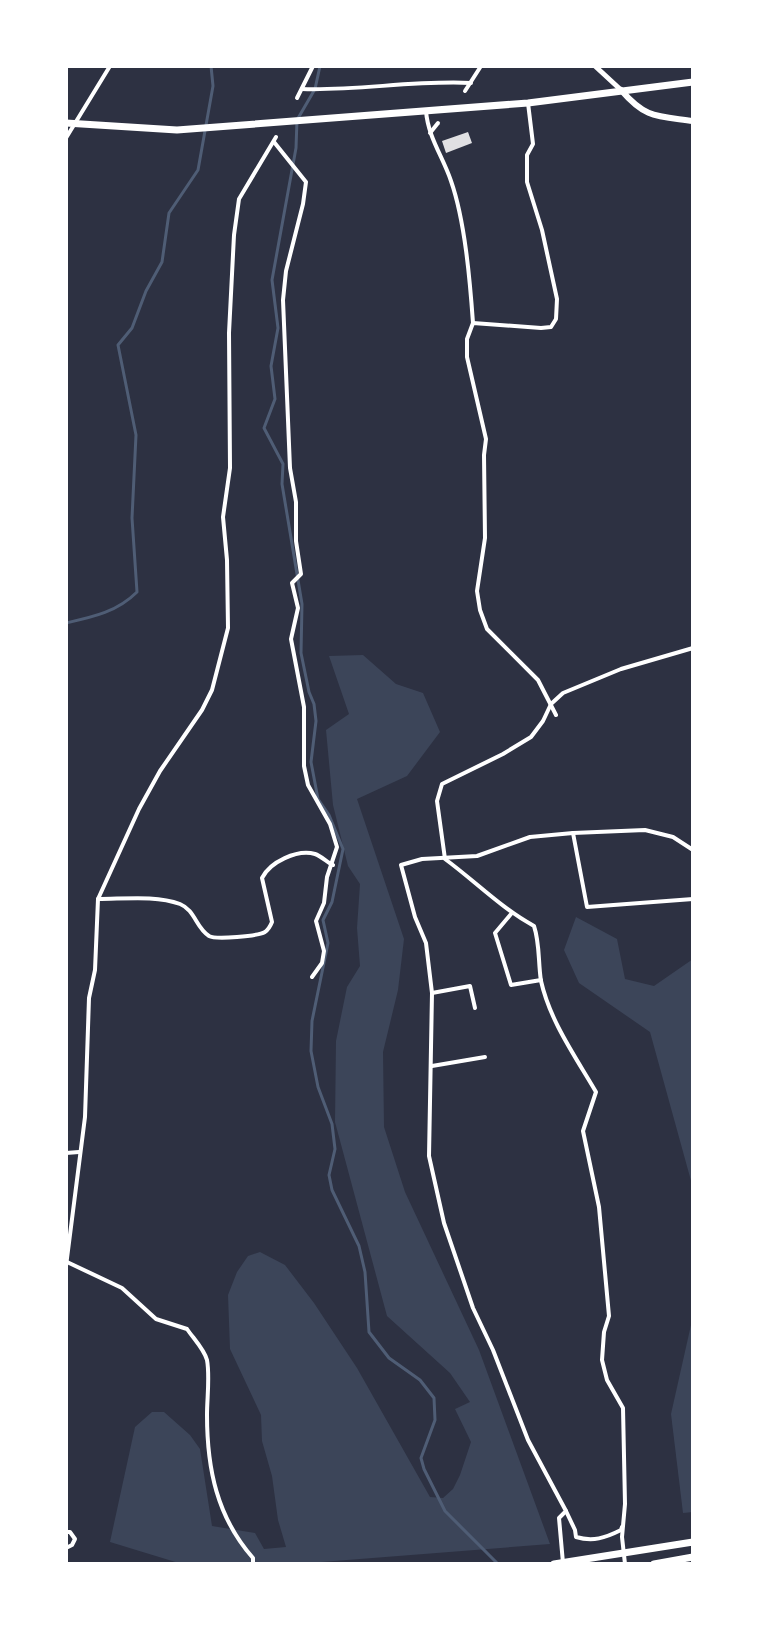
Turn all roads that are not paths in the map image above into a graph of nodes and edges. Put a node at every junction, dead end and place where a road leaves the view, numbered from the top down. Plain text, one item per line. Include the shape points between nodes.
1 (110, 66) edge
2 (313, 66) edge
3 (481, 66) edge
4 (595, 66) edge
5 (693, 82) edge
6 (471, 83) junction
7 (302, 89) junction
8 (621, 90) junction
9 (465, 91) dead end
10 (297, 98) dead end
11 (528, 103) junction
12 (426, 111) junction
13 (693, 121) edge
14 (70, 123) edge
15 (438, 123) dead end
16 (430, 133) junction
17 (66, 138) edge
18 (473, 323) junction
19 (693, 648) edge
20 (551, 704) junction
21 (556, 715) dead end
22 (573, 833) junction
23 (693, 850) edge
24 (445, 859) junction
25 (333, 865) junction
26 (98, 899) junction
27 (693, 899) edge
28 (512, 913) junction
29 (312, 977) dead end
30 (541, 980) junction
31 (432, 993) junction
32 (475, 1008) dead end
33 (485, 1057) dead end
34 (432, 1066) junction
35 (79, 1152) junction
36 (66, 1153) edge
37 (67, 1264) edge
38 (625, 1504) junction
39 (566, 1511) junction
40 (66, 1532) edge
41 (693, 1542) edge
42 (66, 1548) edge
43 (693, 1557) edge
44 (253, 1561) edge
45 (554, 1564) edge
46 (563, 1564) edge
47 (625, 1564) edge
48 (654, 1564) edge

1 - 14 street
2 - 7 street
3 - 6 street
4 - 8 street
5 - 8 highway
6 - 7 street
6 - 9 street
7 - 10 street
8 - 11 highway
8 - 13 main road via 646,114
11 - 12 highway
11 - 18 street via 533,144 527,155 527,182 557,299 556,319 551,327 541,328
12 - 14 highway via 177,130
12 - 16 street
14 - 17 street
15 - 16 street
16 - 18 street via 452,182
18 - 20 street via 467,357 486,439 480,610 487,629 538,680
19 - 20 street via 621,669 563,693
20 - 21 street
20 - 24 street via 531,737 442,784 437,801
22 - 23 street via 645,830 673,837
22 - 24 street via 530,837 477,856
22 - 27 street via 587,907
24 - 28 street
24 - 31 street via 401,865 426,943
25 - 26 street via 305,853 272,866 262,878 272,922 263,933 247,936 208,936 189,909 169,901
25 - 26 street via 336,836 312,795 304,766 304,707 291,639 298,608 292,583 301,574 290,468 283,300 306,182 275,140 239,199 234,235 230,468 223,517 228,628 212,690 139,809
25 - 29 street via 316,921 322,963
26 - 35 street
28 - 30 street via 534,926
28 - 30 street via 495,933 511,985
30 - 38 street via 554,1020 596,1092 583,1131 599,1207 609,1316 602,1360 623,1408
31 - 32 street via 470,986
31 - 34 street
33 - 34 street
34 - 39 street via 429,1156 444,1223 528,1440
35 - 36 street
35 - 37 street
37 - 44 street via 122,1288 156,1319 183,1326 207,1358 212,1484 237,1540
38 - 39 street via 621,1530 604,1539 576,1537
38 - 47 street
39 - 46 street via 559,1518
40 - 42 street via 75,1539
41 - 45 highway
43 - 48 highway

